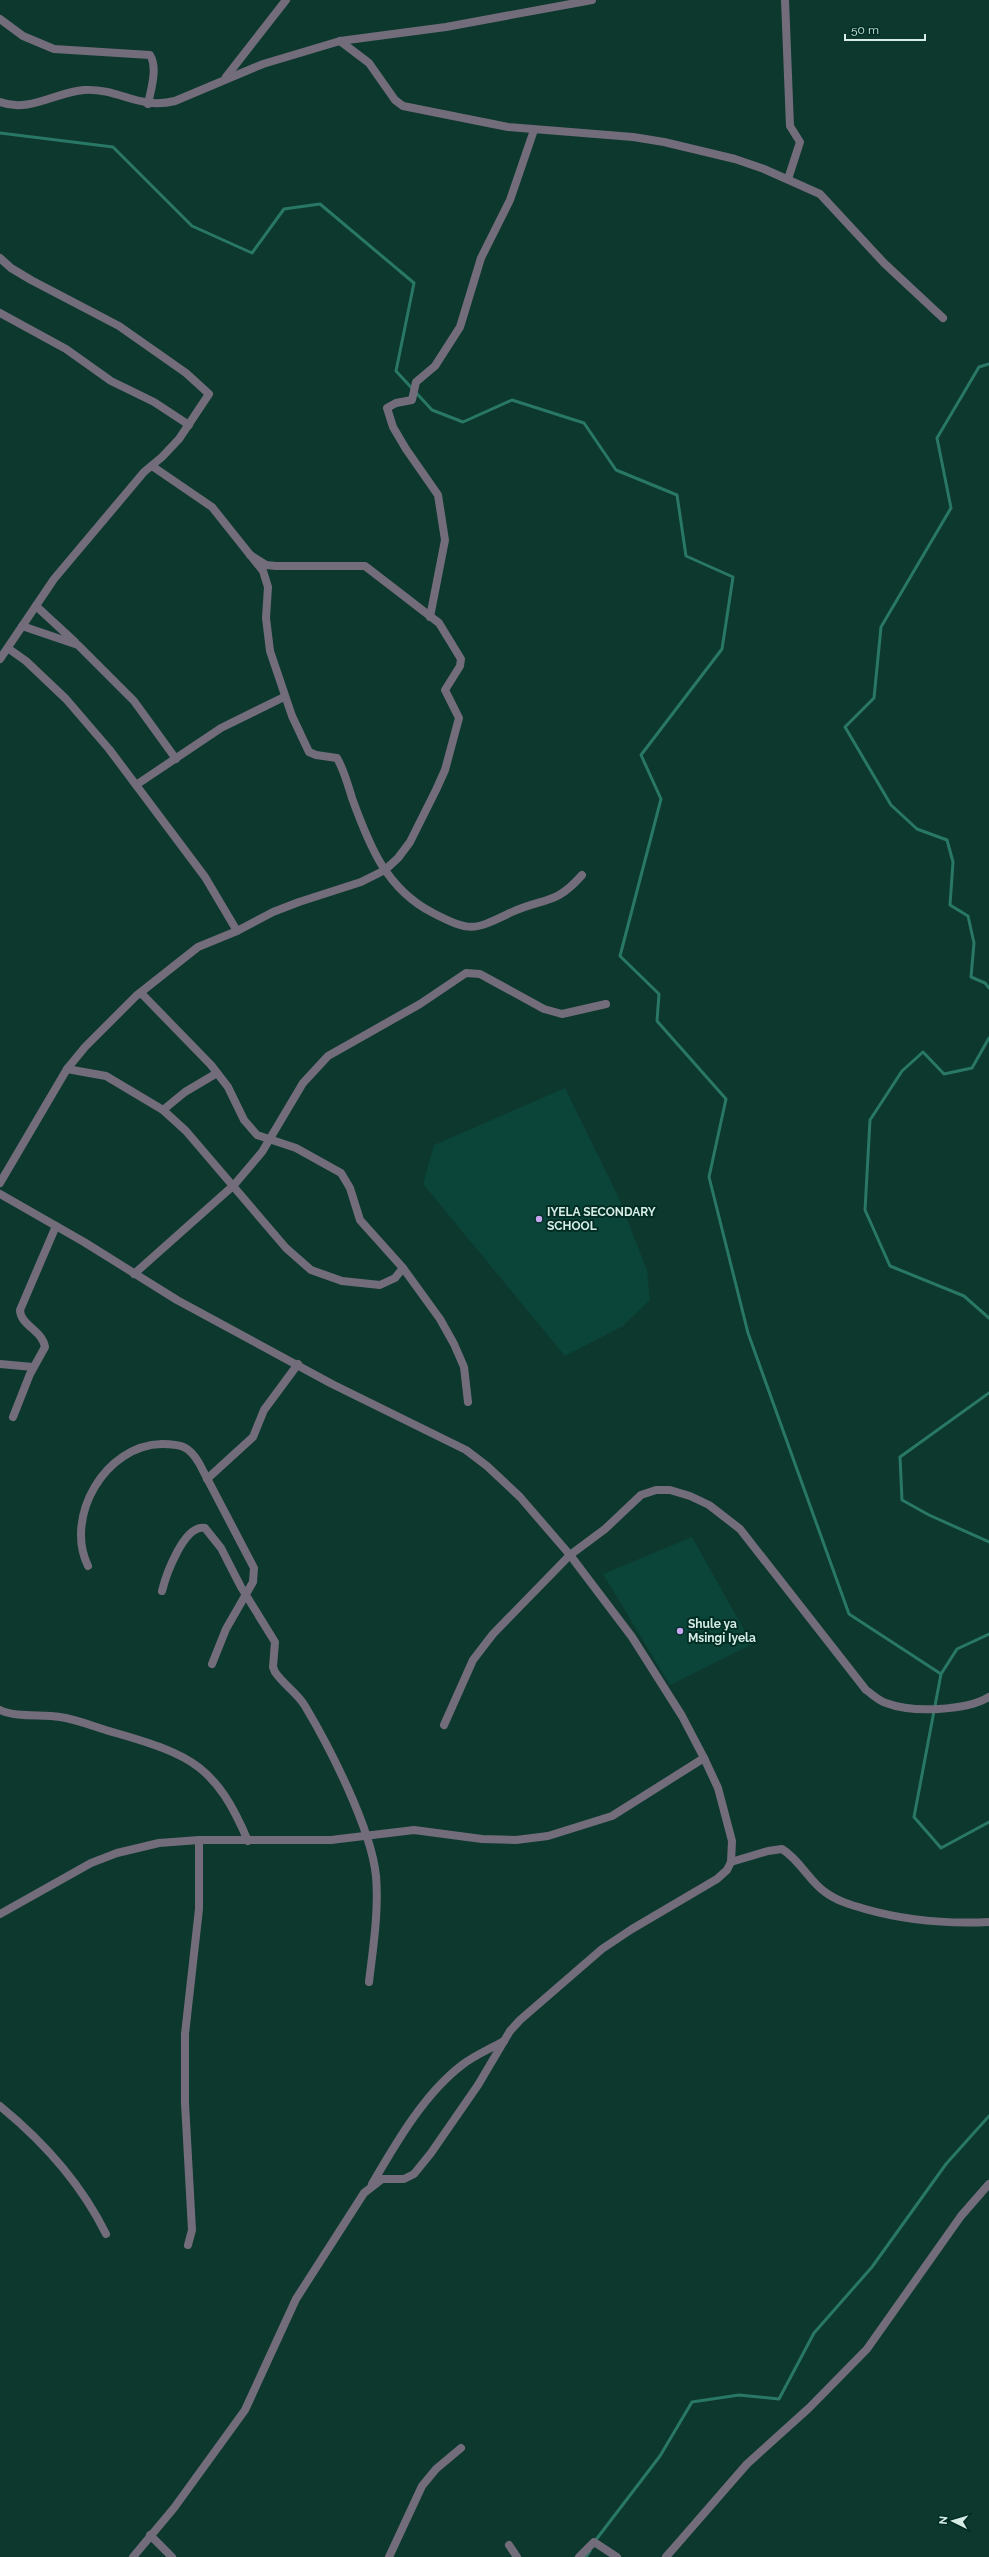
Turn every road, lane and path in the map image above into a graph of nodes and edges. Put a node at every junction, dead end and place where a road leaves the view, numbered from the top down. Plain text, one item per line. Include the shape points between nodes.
1 (286, 0) edge
2 (592, 0) edge
3 (785, 0) edge
4 (0, 19) edge
5 (340, 41) junction
6 (226, 78) junction
7 (0, 102) edge
8 (148, 104) junction
9 (534, 130) junction
10 (788, 179) junction
11 (0, 258) edge
12 (0, 313) edge
13 (943, 318) dead end
14 (189, 425) junction
15 (152, 466) junction
16 (250, 555) junction
17 (36, 606) junction
18 (430, 617) junction
19 (22, 626) junction
20 (78, 645) junction
21 (9, 649) junction
22 (0, 659) edge
23 (284, 697) junction
24 (176, 759) junction
25 (136, 785) junction
26 (385, 870) junction
27 (582, 875) dead end
28 (237, 931) junction
29 (141, 993) junction
30 (606, 1004) dead end
31 (67, 1069) junction
32 (217, 1073) junction
33 (164, 1110) junction
34 (268, 1140) junction
35 (0, 1183) edge
36 (234, 1185) junction
37 (0, 1194) edge
38 (56, 1226) junction
39 (403, 1268) junction
40 (134, 1274) junction
41 (0, 1364) edge
42 (298, 1364) junction
43 (33, 1367) junction
44 (468, 1402) dead end
45 (13, 1417) dead end
46 (207, 1479) junction
47 (570, 1554) junction
48 (88, 1566) dead end
49 (162, 1591) dead end
50 (245, 1594) junction
51 (212, 1664) dead end
52 (989, 1697) edge
53 (0, 1710) edge
54 (444, 1725) dead end
55 (704, 1758) junction
56 (366, 1837) junction
57 (199, 1840) junction
58 (248, 1841) junction
59 (731, 1862) junction
60 (0, 1914) edge
61 (989, 1922) edge
62 (369, 1982) dead end
63 (505, 2041) junction
64 (0, 2106) edge
65 (989, 2184) edge
66 (370, 2188) junction
67 (106, 2234) dead end
68 (188, 2245) dead end
69 (460, 2448) dead end
70 (150, 2534) junction
71 (509, 2545) dead end
72 (133, 2557) edge
73 (172, 2557) edge
74 (388, 2557) edge
75 (517, 2557) edge
76 (579, 2557) edge
77 (617, 2557) edge
78 (666, 2557) edge

1 - 6 street
2 - 5 street via 446,27
3 - 10 street via 790,126 800,142
4 - 8 street via 23,36 54,50 150,55 153,67
5 - 6 street
5 - 9 street via 369,63 399,104 482,124
6 - 8 street via 175,101
7 - 8 street via 19,106 84,90 118,94
9 - 10 street via 633,137 664,142 735,159
9 - 18 street via 510,200 481,258 467,309 452,343 431,371 416,382 412,400 386,408 393,427 406,449 438,495 446,540
10 - 13 street via 823,196 884,263
11 - 14 street via 31,280 119,326 208,391 208,398
12 - 14 street via 66,349 111,380 154,402
14 - 15 street via 171,448
15 - 16 street via 212,507
15 - 17 street via 126,492 54,579
16 - 18 street via 266,565 276,566 366,566
16 - 23 street via 266,578 267,634
17 - 19 street
17 - 20 street
18 - 26 street via 444,630 461,659 460,666 445,692 458,718 445,770 429,808 410,842
19 - 20 street
19 - 21 street
20 - 24 street via 134,701
21 - 22 street
21 - 25 street via 30,665 86,721
23 - 24 street via 221,728
23 - 26 street via 309,752 316,756 335,757 339,761 362,823
24 - 25 street
25 - 28 street via 205,877
26 - 27 street via 402,893 422,907 464,927 472,928 556,898 570,889
26 - 28 street via 361,882 273,912
28 - 29 street via 198,947
29 - 31 street via 84,1047
29 - 32 street
30 - 34 street via 562,1014 544,1009 480,974 466,973 420,1004 328,1056 293,1097
31 - 33 street via 106,1076
31 - 35 street
32 - 33 street via 185,1092
32 - 34 street via 228,1088 244,1120 257,1135
33 - 36 street
34 - 36 street
34 - 39 street via 296,1148 341,1173 350,1188 360,1220
36 - 39 street via 286,1248 311,1270 342,1281 380,1285 395,1278
36 - 40 street
37 - 38 street
38 - 40 street
38 - 43 street via 20,1310 21,1316 45,1343 44,1351
39 - 44 street via 440,1319 454,1344 464,1367
40 - 42 street
41 - 43 street
42 - 46 street via 264,1410 253,1437
42 - 47 street via 332,1384 466,1450 520,1497
43 - 45 street
46 - 48 street via 192,1452 183,1445 155,1444 126,1454 110,1467 90,1493 81,1528 80,1544
46 - 50 street via 254,1568 253,1582
47 - 52 street via 605,1529 641,1495 656,1490 670,1490 690,1496 710,1505 740,1528 866,1690 885,1703 908,1709 926,1709 981,1702
47 - 54 street via 479,1651 468,1668
47 - 55 street via 632,1637 682,1716
49 - 50 street via 175,1555 185,1540 201,1527 210,1531
50 - 51 street via 226,1629
50 - 56 street via 275,1642 275,1672 305,1706 342,1778
53 - 58 street via 13,1714 52,1715 76,1720 170,1749 203,1770 222,1789
55 - 56 street via 612,1816 548,1836 516,1840 482,1839 414,1830
55 - 59 street via 723,1803 732,1841
56 - 58 street
56 - 62 street via 376,1877 376,1917
57 - 58 street
57 - 60 street via 159,1843 104,1857
57 - 68 street via 198,1925 185,2034 185,2103 192,2230
59 - 61 street via 768,1851 782,1850 794,1858 824,1892 847,1904 907,1920 946,1923
59 - 63 street via 717,1879 602,1949 534,2006 510,2031
63 - 66 street via 471,2059 439,2087 405,2133
63 - 66 street via 478,2085 420,2167 409,2177 382,2179
64 - 67 street via 40,2141 71,2176 94,2209
65 - 78 street via 960,2216 868,2349 809,2408 747,2464
66 - 70 street via 296,2299 245,2410 174,2508
69 - 74 street via 436,2469 422,2486
70 - 72 street
70 - 73 street
71 - 75 street
76 - 77 street via 594,2542

